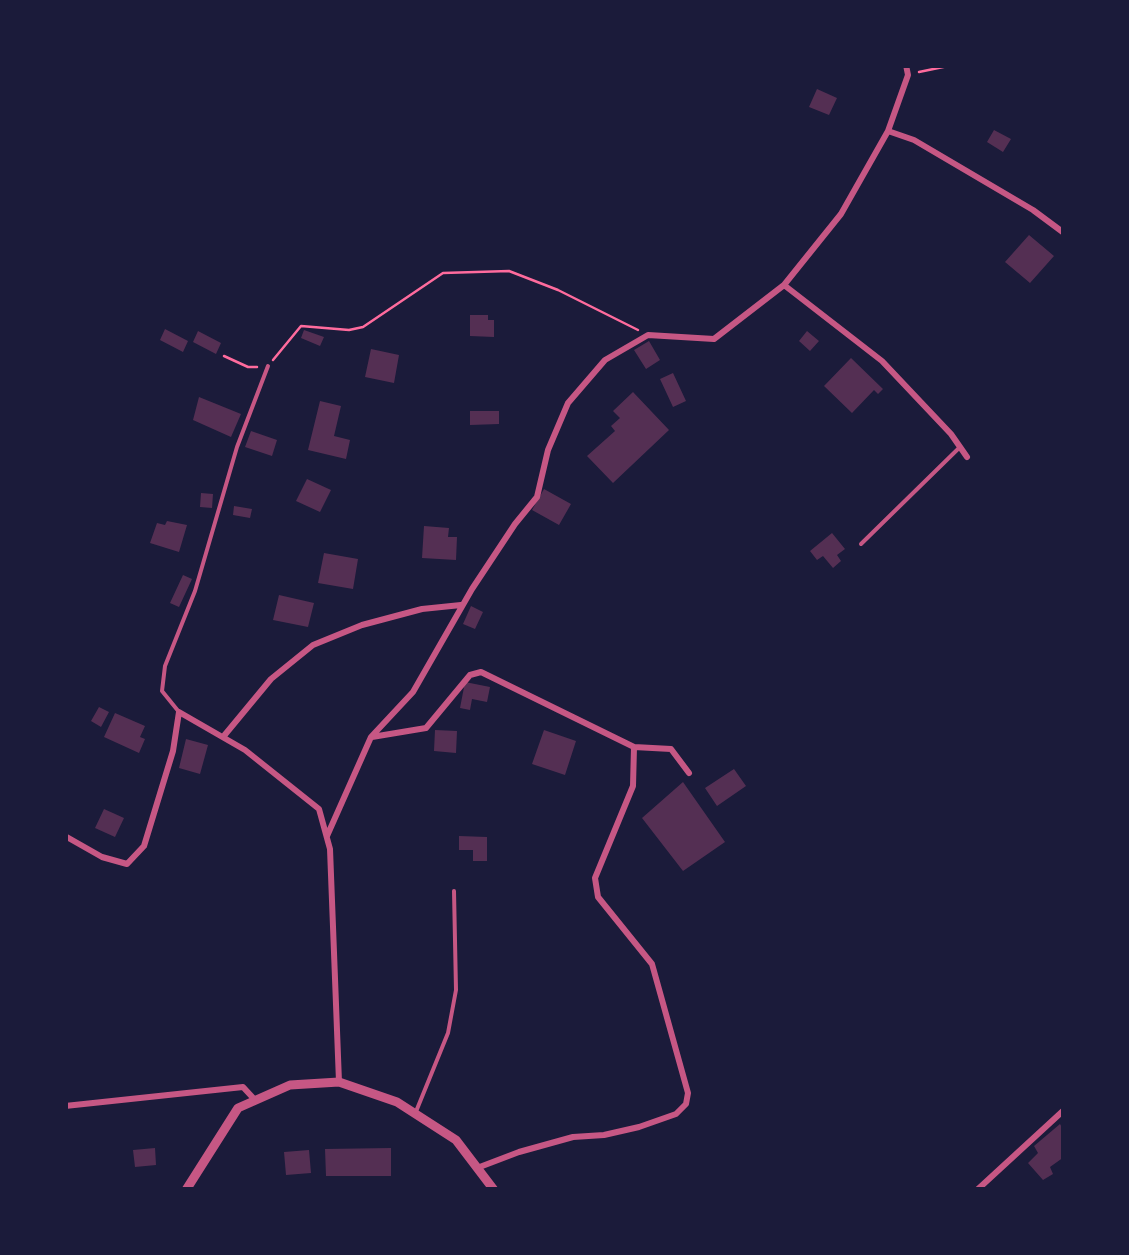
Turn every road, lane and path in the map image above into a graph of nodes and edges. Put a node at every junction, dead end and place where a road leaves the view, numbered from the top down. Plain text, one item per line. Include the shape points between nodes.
1 (906, 65) edge
2 (980, 65) edge
3 (908, 75) junction
4 (888, 130) junction
5 (1064, 233) edge
6 (784, 285) junction
7 (648, 336) junction
8 (224, 356) dead end
9 (268, 366) junction
10 (960, 448) junction
11 (967, 457) dead end
12 (861, 544) dead end
13 (462, 605) junction
14 (179, 712) junction
15 (223, 737) junction
16 (371, 737) junction
17 (634, 747) junction
18 (689, 773) dead end
19 (65, 836) edge
20 (327, 836) junction
21 (454, 891) dead end
22 (339, 1082) junction
23 (256, 1101) junction
24 (65, 1106) edge
25 (1064, 1110) edge
26 (416, 1114) junction
27 (477, 1168) junction
28 (186, 1190) edge
29 (494, 1190) edge
30 (978, 1190) edge

1 - 3 street
2 - 3 path
3 - 4 street
4 - 5 street
4 - 6 street via 841,214
6 - 7 street via 714,339
6 - 10 street via 882,361
7 - 9 path via 509,270 443,273 363,327 301,326
7 - 13 street via 605,360 568,403 537,497
8 - 9 path via 248,367
9 - 14 lane via 164,666 162,691
10 - 11 street
10 - 12 lane
13 - 15 street via 422,608 313,645 271,679
13 - 16 street via 413,692
14 - 15 street
14 - 19 street via 144,846 127,864
15 - 20 street via 319,809
16 - 17 street via 426,728 470,675 480,672
16 - 20 street
17 - 18 street via 670,749
17 - 27 street via 632,786 594,878 598,896 652,964 686,1104 639,1127 573,1137
20 - 22 street
21 - 26 lane via 456,990 448,1033
22 - 23 street via 290,1084
22 - 26 street
23 - 24 street via 243,1087
23 - 28 street via 238,1108
25 - 30 street
26 - 27 street via 456,1140
27 - 29 street

